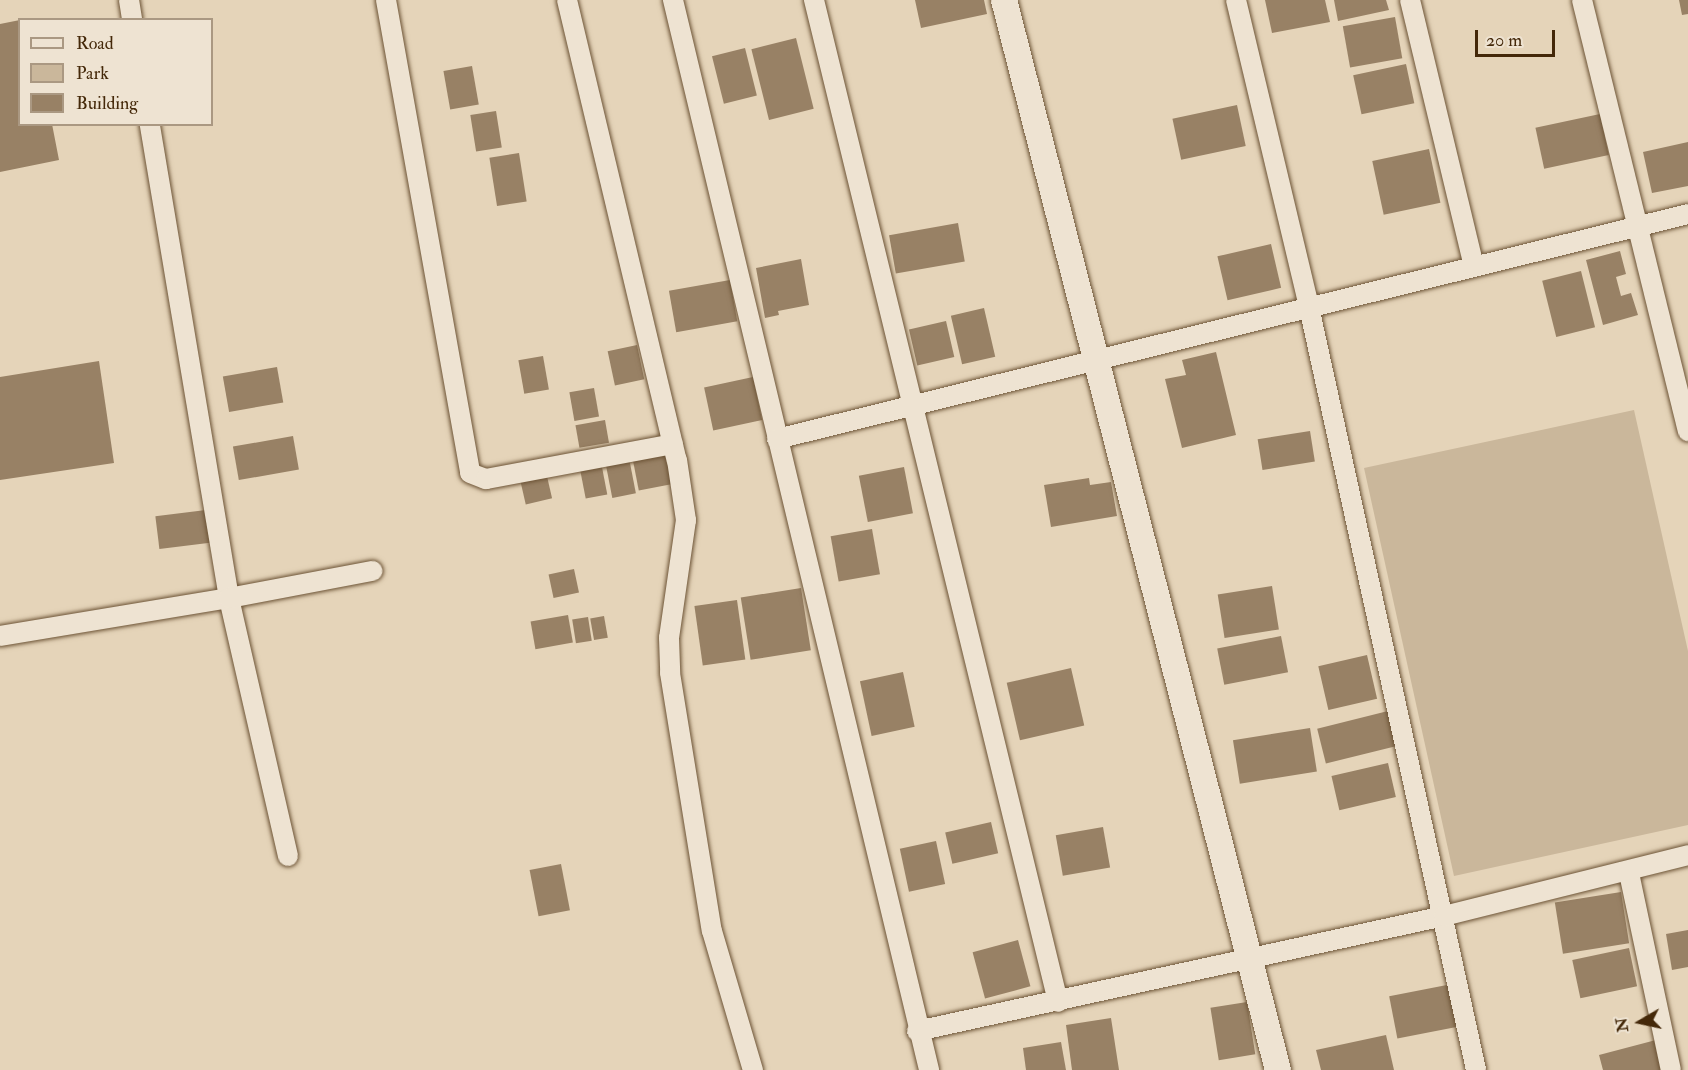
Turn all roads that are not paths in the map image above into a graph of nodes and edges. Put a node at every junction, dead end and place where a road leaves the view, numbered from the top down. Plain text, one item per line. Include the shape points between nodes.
1 (129, 0) edge
2 (386, 0) edge
3 (567, 0) edge
4 (673, 0) edge
5 (814, 0) edge
6 (1004, 0) edge
7 (1236, 0) edge
8 (1410, 0) edge
9 (1582, 0) edge
10 (132, 18) edge
11 (150, 126) edge
12 (1688, 214) edge
13 (1638, 226) junction
14 (1474, 266) junction
15 (1309, 307) junction
16 (1094, 358) junction
17 (912, 404) junction
18 (1688, 431) edge
19 (777, 439) junction
20 (673, 444) junction
21 (372, 571) dead end
22 (229, 598) junction
23 (0, 636) edge
24 (1688, 855) edge
25 (288, 856) dead end
26 (1629, 873) junction
27 (1444, 916) junction
28 (1252, 959) junction
29 (1058, 1002) junction
30 (917, 1031) junction
31 (753, 1070) edge
32 (929, 1070) edge
33 (1278, 1070) edge
34 (1476, 1070) edge
35 (1671, 1070) edge

1 - 10 street
2 - 20 street via 470,473 486,479
3 - 20 street
4 - 19 street
5 - 17 street
6 - 16 street
7 - 15 street
8 - 14 street
9 - 13 street
11 - 22 street
12 - 13 street
13 - 14 street
13 - 18 street
14 - 15 street
15 - 16 street
15 - 27 street
16 - 17 street
16 - 28 street
17 - 19 street
17 - 29 street
19 - 30 street
20 - 31 street via 686,520 669,638 670,672 712,931
21 - 22 street
22 - 23 street
22 - 25 street
24 - 26 street
26 - 27 street
26 - 35 street
27 - 28 street
27 - 34 street
28 - 29 street
28 - 33 street
29 - 30 street
30 - 32 street

